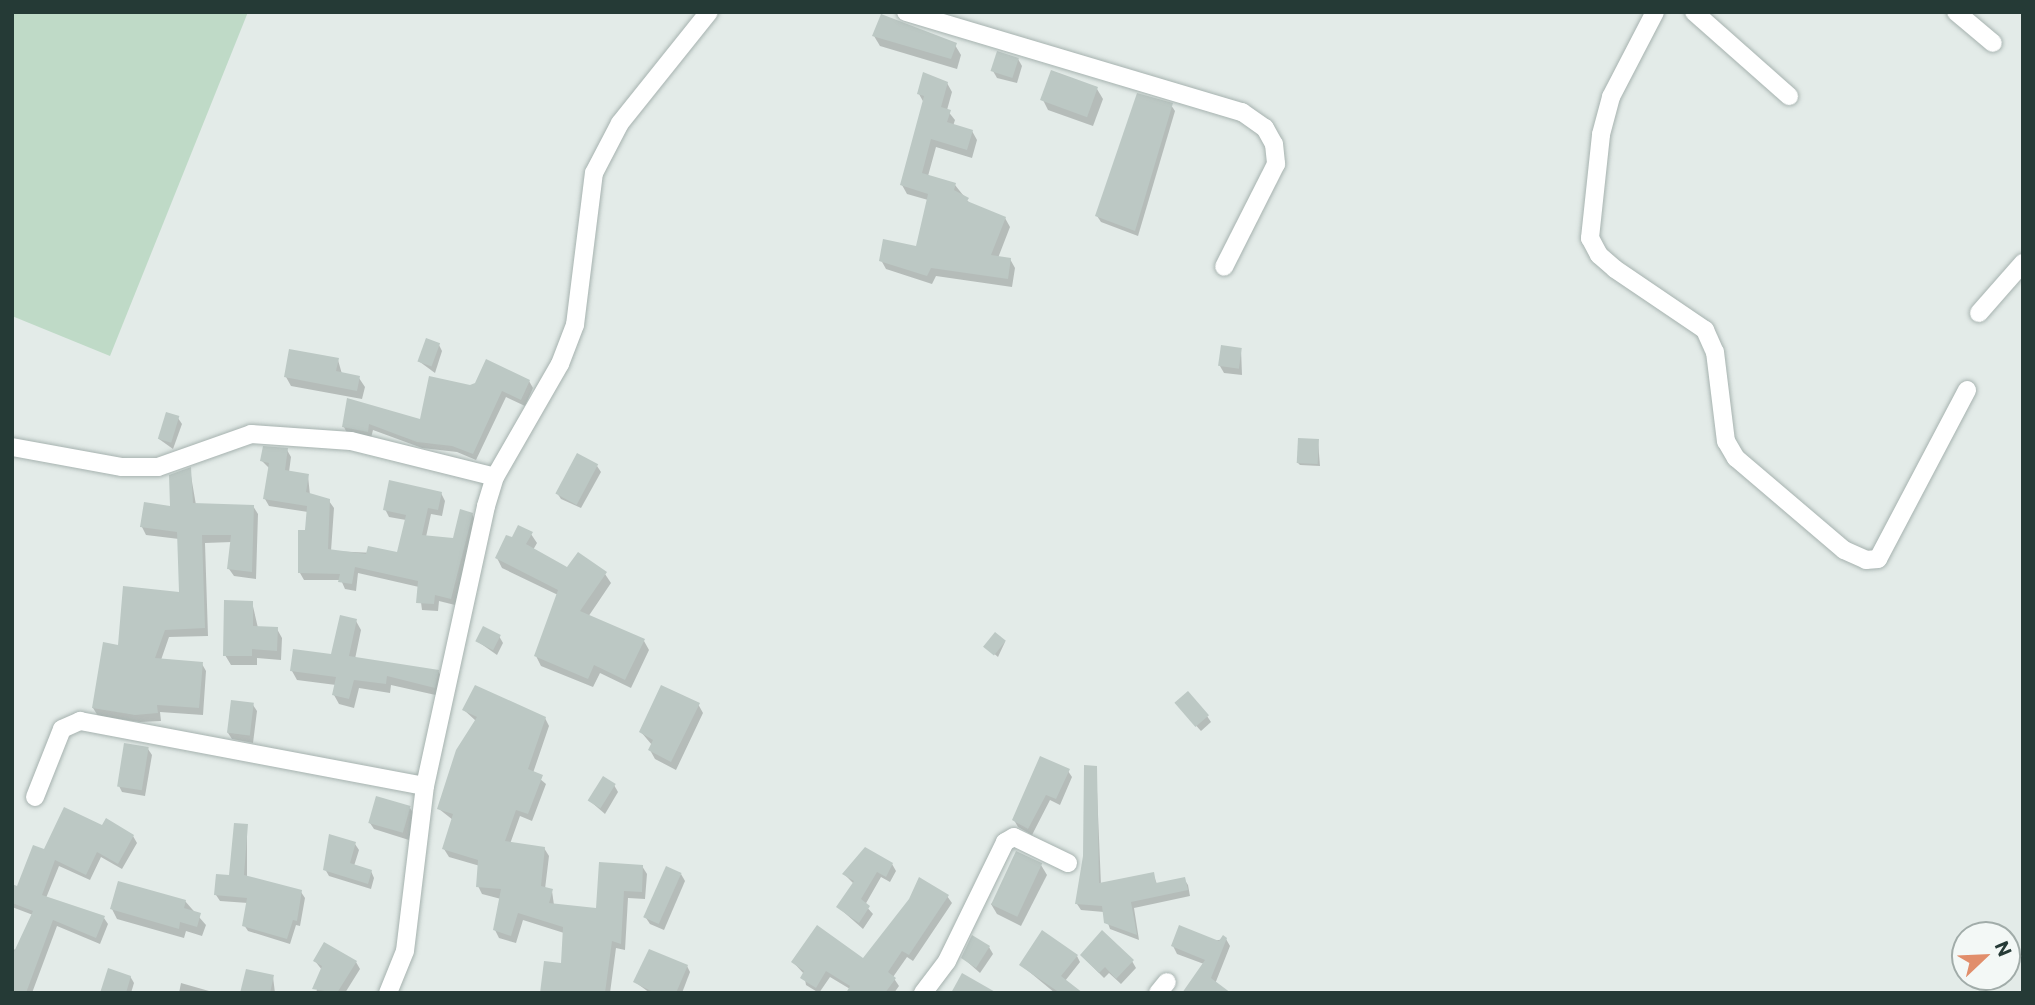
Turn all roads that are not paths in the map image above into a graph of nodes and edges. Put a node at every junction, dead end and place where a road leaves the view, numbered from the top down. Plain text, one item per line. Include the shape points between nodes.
1 (709, 12) edge
2 (906, 12) edge
3 (1655, 12) edge
4 (1694, 12) edge
5 (1956, 12) edge
6 (1993, 43) dead end
7 (1789, 96) dead end
8 (2023, 262) edge
9 (1224, 267) dead end
10 (1979, 313) dead end
11 (1967, 390) dead end
12 (12, 447) edge
13 (495, 477) junction
14 (425, 786) junction
15 (35, 797) dead end
16 (1068, 863) dead end
17 (388, 993) edge
18 (923, 993) edge

1 - 13 street via 620,123 603,152 587,202 583,290 575,324 560,365
2 - 9 street via 1242,112 1265,128 1274,144 1276,164
3 - 11 street via 1611,97 1601,135 1590,238 1615,268 1705,330 1715,352 1726,440 1736,458 1844,550 1866,560 1878,559
4 - 7 street
5 - 6 street
8 - 10 street
12 - 13 street via 122,467 158,467 251,433 351,441
13 - 14 street via 458,619
14 - 15 street via 79,721 62,729
14 - 17 street via 405,951
16 - 18 street via 1014,837 1005,842 947,961

